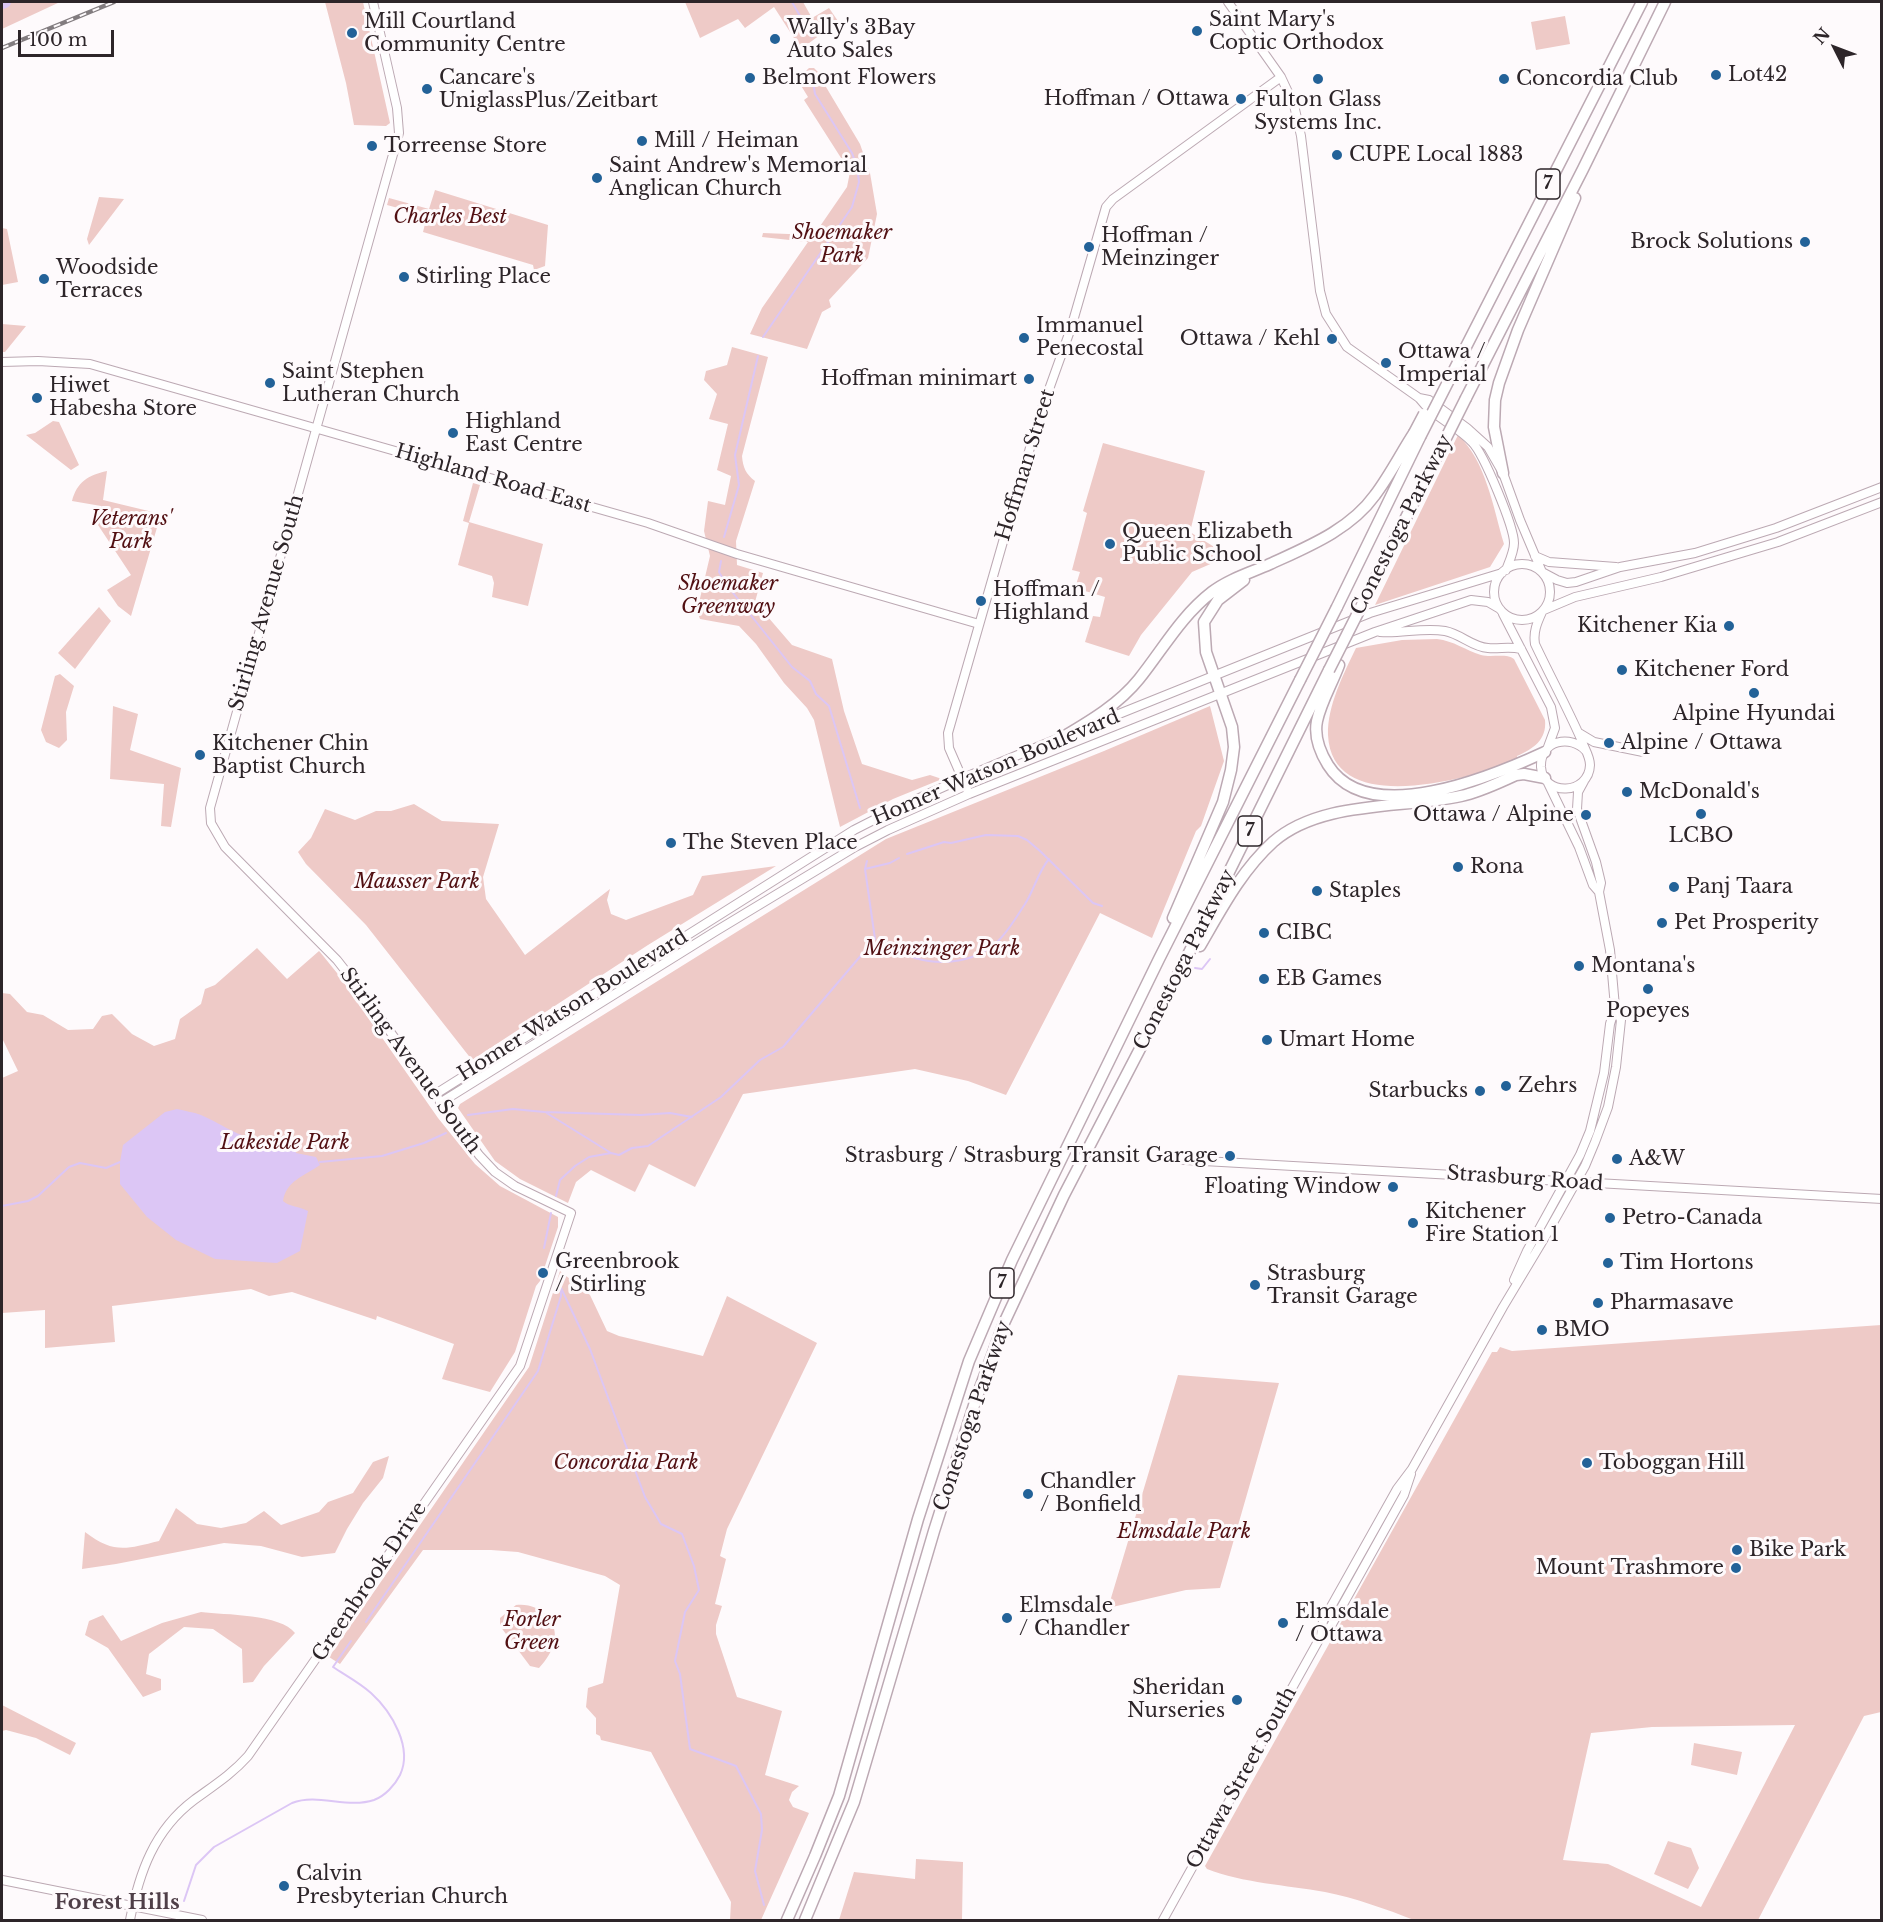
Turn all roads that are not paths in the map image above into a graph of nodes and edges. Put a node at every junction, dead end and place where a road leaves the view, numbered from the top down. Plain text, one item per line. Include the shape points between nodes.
1 (373, 2) edge
2 (1228, 2) edge
3 (1642, 2) edge
4 (1665, 2) edge
5 (1281, 77) junction
6 (1583, 169) junction
7 (2, 363) edge
8 (1419, 398) junction
9 (316, 429) junction
10 (1417, 435) junction
11 (1503, 473) junction
12 (1881, 487) edge
13 (1881, 502) edge
14 (1535, 556) junction
15 (1267, 566) junction
16 (1620, 567) junction
17 (1504, 571) junction
18 (1542, 573) junction
19 (1500, 609) junction
20 (1543, 611) junction
21 (979, 624) junction
22 (1375, 632) junction
23 (1521, 649) junction
24 (1334, 668) junction
25 (1215, 676) junction
26 (1216, 695) junction
27 (1577, 731) junction
28 (1063, 737) junction
29 (1546, 750) junction
30 (1586, 751) junction
31 (1643, 752) dead end
32 (962, 780) junction
33 (1546, 780) junction
34 (1584, 781) junction
35 (969, 794) junction
36 (1599, 892) junction
37 (1160, 959) junction
38 (1170, 992) junction
39 (1615, 1007) junction
40 (434, 1095) junction
41 (440, 1103) junction
42 (1168, 1160) dead end
43 (1564, 1183) junction
44 (1575, 1183) junction
45 (1881, 1199) edge
46 (571, 1213) joint
47 (1503, 1306) junction
48 (2, 1880) edge
49 (132, 1907) junction
50 (130, 1920) edge
51 (202, 1920) edge
52 (787, 1920) edge
53 (805, 1920) edge
54 (1163, 1920) edge

1 - 9 main road, Stirling Avenue South via 399,133
2 - 5 main road
3 - 10 highway, Conestoga Parkway / 7, bridge
4 - 6 highway, Conestoga Parkway / 7
5 - 8 main road via 1294,105 1301,136 1326,314 1347,347
5 - 21 main road, Hoffman Street via 1108,202 1071,328 1038,420
6 - 11 highway via 1581,184 1499,382 1494,427
6 - 24 highway, Conestoga Parkway / 7, bridge via 1351,626
7 - 9 main road, Highland Road East via 90,364
8 - 11 main road via 1429,400 1479,438
8 - 17 main road via 1480,452 1512,534 1514,544
9 - 21 main road, Highland Road East via 648,523 737,554
9 - 40 main road, Stirling Avenue South via 210,808 211,823 225,847 343,967
10 - 15 highway via 1356,516 1334,532
10 - 37 highway, Conestoga Parkway / 7, bridge via 1337,607
11 - 14 main road
12 - 16 main road via 1776,528 1695,553
13 - 20 main road via 1778,542 1661,577 1575,597
14 - 16 main road via 1549,562
14 - 18 main road
15 - 25 highway via 1218,600 1204,622 1206,652
15 - 28 highway via 1213,591 1175,628 1138,681 1113,705
16 - 18 main road via 1567,583
17 - 18 main road via 1521,564
17 - 19 main road via 1495,587
17 - 25 main road, Homer Watson Boulevard via 1370,613
18 - 20 main road via 1550,593
19 - 20 main road via 1521,620
19 - 22 main road, Homer Watson Boulevard via 1488,602 1471,600
19 - 23 main road
20 - 27 main road via 1533,636 1534,644
21 - 32 main road, Hoffman Street via 948,733 949,748
22 - 23 main road via 1445,631 1480,647
22 - 26 main road, Homer Watson Boulevard
23 - 29 main road via 1555,720 1556,728
24 - 29 highway via 1317,722 1322,756 1345,782 1365,792 1402,795 1443,790 1503,772
24 - 38 highway, Conestoga Parkway / 7
25 - 26 highway
25 - 28 main road, Homer Watson Boulevard
26 - 35 main road, Homer Watson Boulevard
26 - 37 highway via 1232,727 1231,770 1223,802 1164,940
27 - 30 main road
27 - 31 main road via 1594,742
28 - 32 main road, Homer Watson Boulevard
29 - 30 main road via 1567,740
29 - 33 main road via 1541,765
30 - 34 main road via 1590,764
32 - 35 main road, Hoffman Street
32 - 40 main road, Homer Watson Boulevard via 854,830
33 - 34 main road via 1563,789
33 - 36 main road, Ottawa Street South
33 - 38 highway via 1516,775 1461,796 1339,813 1304,822 1275,840 1259,856 1228,897
34 - 36 main road, Ottawa Street South via 1578,792 1577,809 1596,862
35 - 41 main road, Homer Watson Boulevard via 855,847
36 - 39 main road, Ottawa Street South
37 - 52 highway, Conestoga Parkway / 7 via 1012,1260 969,1361 918,1519 839,1796
38 - 53 highway, Conestoga Parkway / 7 via 1064,1195 1004,1323 941,1509 854,1802
39 - 43 main road, Ottawa Street South via 1590,1131
39 - 44 main road, Ottawa Street South via 1621,1020 1620,1036 1608,1107
40 - 41 main road, Stirling Avenue South
41 - 46 main road, Stirling Avenue South via 495,1172
42 - 43 main road, Strasburg Road
43 - 44 main road, Strasburg Road
43 - 47 main road, Ottawa Street South
44 - 45 main road, Strasburg Road
44 - 47 main road, Ottawa Street South
46 - 49 main road, Greenbrook Drive via 520,1366 248,1756 176,1816 162,1833 143,1868
47 - 54 main road, Ottawa Street South via 1412,1469 1404,1495
48 - 49 main road
49 - 50 main road, Greenbrook Drive
49 - 51 main road

